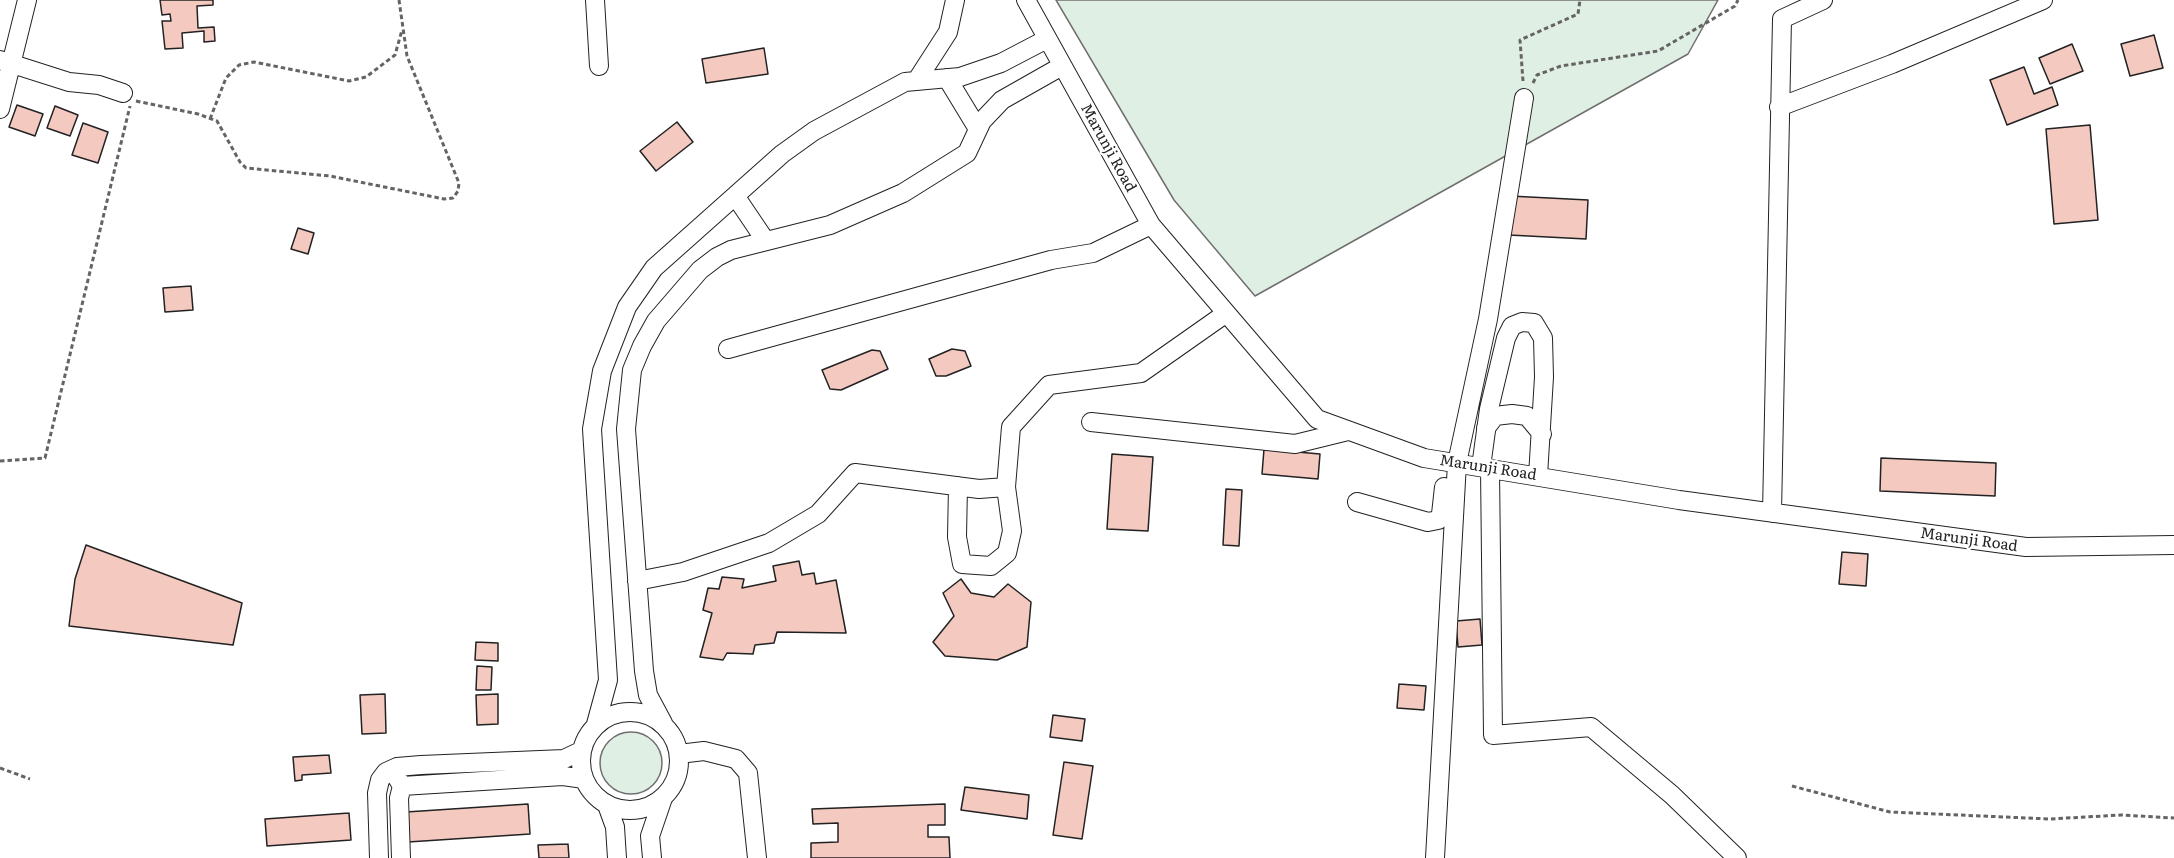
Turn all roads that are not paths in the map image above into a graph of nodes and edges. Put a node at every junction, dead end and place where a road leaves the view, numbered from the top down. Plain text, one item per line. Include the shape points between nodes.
1 (27, 0) edge
2 (595, 0) edge
3 (956, 0) edge
4 (1026, 0) edge
5 (1823, 0) edge
6 (2043, 0) edge
7 (1047, 39) junction
8 (6, 62) edge
9 (599, 66) dead end
10 (1062, 66) junction
11 (947, 78) junction
12 (917, 80) junction
13 (123, 93) dead end
14 (1524, 98) road end
15 (1779, 107) junction
16 (0, 109) edge
17 (978, 129) junction
18 (735, 197) junction
19 (1151, 225) junction
20 (765, 240) junction
21 (1225, 314) junction
22 (728, 349) dead end
23 (1091, 422) dead end
24 (1486, 428) junction
25 (1348, 430) junction
26 (1542, 434) junction
27 (1452, 462) junction
28 (1486, 468) junction
29 (1538, 476) junction
30 (958, 486) junction
31 (1006, 487) junction
32 (1357, 502) dead end
33 (1772, 513) junction
34 (2174, 545) edge
35 (637, 581) junction
36 (663, 723) junction
37 (596, 724) junction
38 (581, 751) junction
39 (679, 754) junction
40 (392, 769) junction
41 (584, 779) junction
42 (402, 786) junction
43 (663, 798) junction
44 (607, 805) junction
45 (379, 858) edge
46 (400, 858) edge
47 (617, 858) edge
48 (652, 858) edge
49 (757, 858) edge
50 (1435, 858) edge
51 (1737, 858) edge

1 - 8 street
2 - 9 street
3 - 12 street via 948,32
4 - 7 street, Marunji Road
5 - 15 street via 1782,19
6 - 15 street
7 - 10 street, Marunji Road
7 - 11 street via 1001,63
8 - 13 street via 69,82 99,85
8 - 16 street
10 - 17 street via 1002,100
10 - 19 street, Marunji Road
11 - 12 street
11 - 17 street
12 - 18 street via 905,82 814,131
14 - 27 street via 1490,308
15 - 33 street
17 - 20 street via 967,153 903,194 830,225
18 - 20 street
18 - 37 street via 654,268 627,307 608,348 592,429 608,680
19 - 21 street, Marunji Road
19 - 22 street via 1092,253 1051,260
20 - 35 street via 731,250 700,270 656,321 632,370 626,429
21 - 25 street, Marunji Road via 1317,419
21 - 31 street via 1141,373 1049,385 1011,427
23 - 25 street via 1295,444
24 - 26 street via 1495,416 1512,414 1527,416
24 - 26 street via 1506,338 1512,326 1534,323 1543,338
24 - 28 street
25 - 27 street, Marunji Road via 1424,458
26 - 29 street
27 - 28 street, Marunji Road
27 - 32 street via 1438,520 1428,522
27 - 50 street
28 - 29 street, Marunji Road
28 - 51 street via 1493,735 1591,728 1672,795
29 - 33 street, Marunji Road
30 - 31 street
30 - 31 street via 957,537 962,564 991,566 1007,553 1012,531
30 - 35 street via 855,473 818,514 769,543 683,572
33 - 34 street, Marunji Road via 2026,548
35 - 36 street via 648,695
36 - 37 street via 631,711 617,712
36 - 39 street via 676,740
37 - 38 street
38 - 40 street via 564,759
38 - 41 street
39 - 43 street via 676,781
39 - 49 street via 704,751 736,759 748,773
40 - 42 street
40 - 45 street via 380,780 377,793
41 - 42 street via 563,776
41 - 44 street via 592,793
42 - 46 street
43 - 44 street via 646,808 626,810
43 - 48 street via 650,836
44 - 47 street via 615,827

